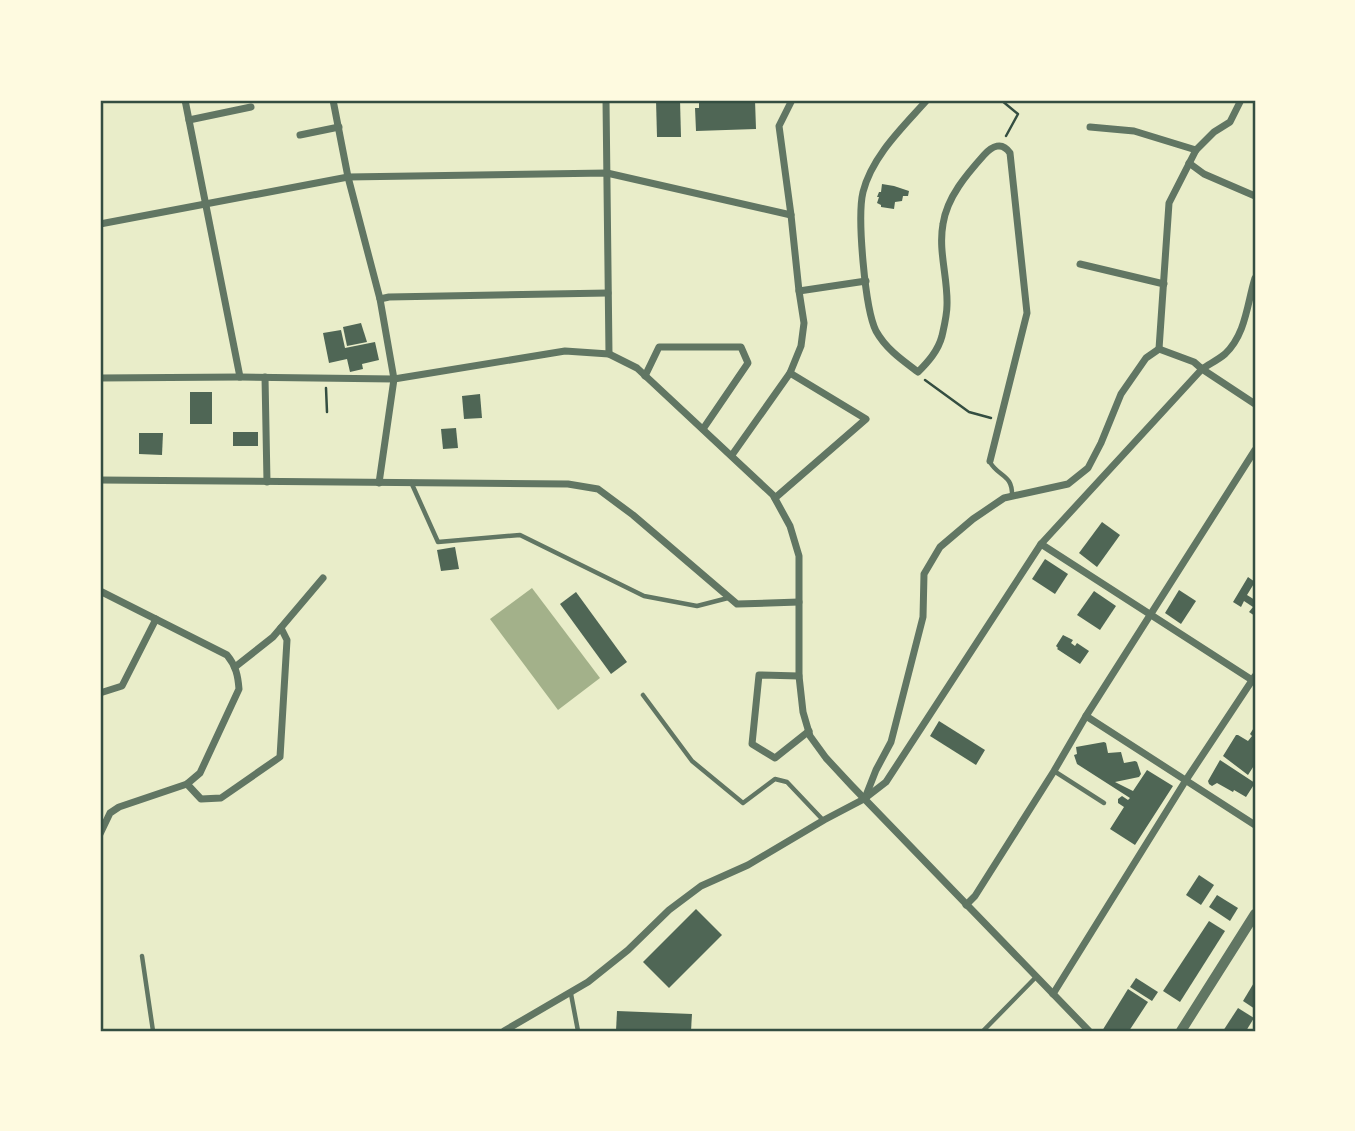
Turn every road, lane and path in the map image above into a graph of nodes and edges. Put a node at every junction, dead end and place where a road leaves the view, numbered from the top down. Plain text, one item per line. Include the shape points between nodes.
1 (185, 100) edge
2 (333, 100) edge
3 (606, 100) edge
4 (792, 100) edge
5 (927, 100) edge
6 (1001, 100) edge
7 (1241, 100) edge
8 (251, 107) dead end
9 (189, 120) junction
10 (339, 127) junction
11 (1090, 127) dead end
12 (300, 135) dead end
13 (1001, 145) junction
14 (1196, 150) junction
15 (1189, 163) junction
16 (607, 173) junction
17 (348, 177) junction
18 (1255, 196) edge
19 (206, 204) junction
20 (791, 215) junction
21 (100, 224) edge
22 (1080, 264) dead end
23 (1255, 278) edge
24 (866, 281) junction
25 (1164, 284) junction
26 (799, 291) junction
27 (608, 293) junction
28 (380, 299) junction
29 (1159, 349) junction
30 (609, 354) junction
31 (1202, 369) junction
32 (790, 373) junction
33 (645, 376) junction
34 (240, 377) junction
35 (265, 377) junction
36 (100, 378) edge
37 (326, 378) junction
38 (394, 379) junction
39 (927, 384) dead end
40 (1255, 404) edge
41 (327, 412) dead end
42 (980, 416) dead end
43 (703, 429) junction
44 (1255, 450) edge
45 (732, 455) junction
46 (990, 461) joint
47 (100, 480) edge
48 (267, 482) junction
49 (411, 482) junction
50 (379, 483) junction
51 (1013, 497) junction
52 (775, 498) junction
53 (1041, 544) junction
54 (323, 578) dead end
55 (100, 591) edge
56 (729, 597) junction
57 (799, 602) junction
58 (1151, 614) junction
59 (156, 619) junction
60 (281, 628) junction
61 (235, 667) junction
62 (799, 676) junction
63 (1254, 678) edge
64 (100, 693) edge
65 (643, 695) dead end
66 (1086, 716) junction
67 (809, 731) junction
68 (1055, 771) junction
69 (1186, 780) junction
70 (187, 785) junction
71 (864, 799) junction
72 (1104, 803) dead end
73 (824, 820) junction
74 (1255, 825) edge
75 (100, 834) edge
76 (966, 905) junction
77 (1255, 914) edge
78 (142, 956) dead end
79 (1036, 977) junction
80 (571, 994) junction
81 (1053, 994) junction
82 (153, 1031) edge
83 (504, 1031) edge
84 (578, 1031) edge
85 (982, 1031) edge
86 (1089, 1031) edge
87 (1181, 1031) edge

1 - 9 street
2 - 10 street
3 - 16 street
4 - 20 street via 779,126
5 - 24 street via 891,141 863,192 860,217
6 - 13 path via 1018,114
7 - 14 street via 1230,122
8 - 9 street
9 - 19 street
10 - 12 street
10 - 17 street
11 - 14 street via 1134,131
13 - 24 street via 990,149 954,193 943,223 947,305 941,339 918,372 891,352 877,332 869,312
13 - 46 street via 1010,153 1027,313
14 - 15 street
15 - 18 street
15 - 25 street via 1169,203
16 - 17 street
16 - 20 street
16 - 27 street
17 - 19 street
17 - 28 street
19 - 21 street
19 - 34 street
20 - 26 street
22 - 25 street
23 - 31 street via 1238,337 1225,354
24 - 26 street
25 - 29 street
26 - 32 street via 803,335
27 - 28 street
27 - 30 street
28 - 38 street
29 - 31 street
29 - 51 street via 1146,358 1121,394 1087,468 1069,484
30 - 33 street
30 - 38 street via 565,351
31 - 40 street
31 - 53 street
32 - 45 street
32 - 52 street via 866,419
33 - 43 street
33 - 43 street via 659,347 741,347 748,363
34 - 35 street
34 - 36 street
35 - 37 street
35 - 48 street
37 - 38 street
37 - 41 path
38 - 50 street
39 - 42 path
43 - 45 street
44 - 58 street
45 - 52 street
46 - 51 lane via 1013,486
47 - 48 street
48 - 50 street
49 - 50 street
49 - 56 street via 568,484 598,489
49 - 56 lane via 438,542 520,535 644,596 697,606
51 - 71 street via 973,519 940,547 924,574 923,617 891,742
52 - 57 street via 799,556
53 - 58 street
53 - 71 street via 886,782
54 - 60 street
55 - 59 street
56 - 57 street via 737,604
57 - 62 street
58 - 63 street
58 - 66 street
59 - 61 street via 228,655
59 - 64 street via 122,686
60 - 61 street
60 - 70 street via 287,640 280,757 221,798 201,799
61 - 70 street via 239,689 200,773
62 - 67 street
62 - 67 street via 759,675 752,744 775,758
63 - 69 street
65 - 73 lane via 692,761 743,803 775,779 787,782
66 - 68 street
66 - 69 street
67 - 71 street via 826,758
68 - 72 lane
68 - 76 street
69 - 74 street
69 - 81 street
70 - 75 street via 119,807 110,813
71 - 73 street
71 - 76 street
73 - 80 street via 748,865 701,886
76 - 79 street
77 - 87 street
78 - 82 lane
79 - 81 street
79 - 85 lane
80 - 83 street
80 - 84 lane
81 - 86 street

